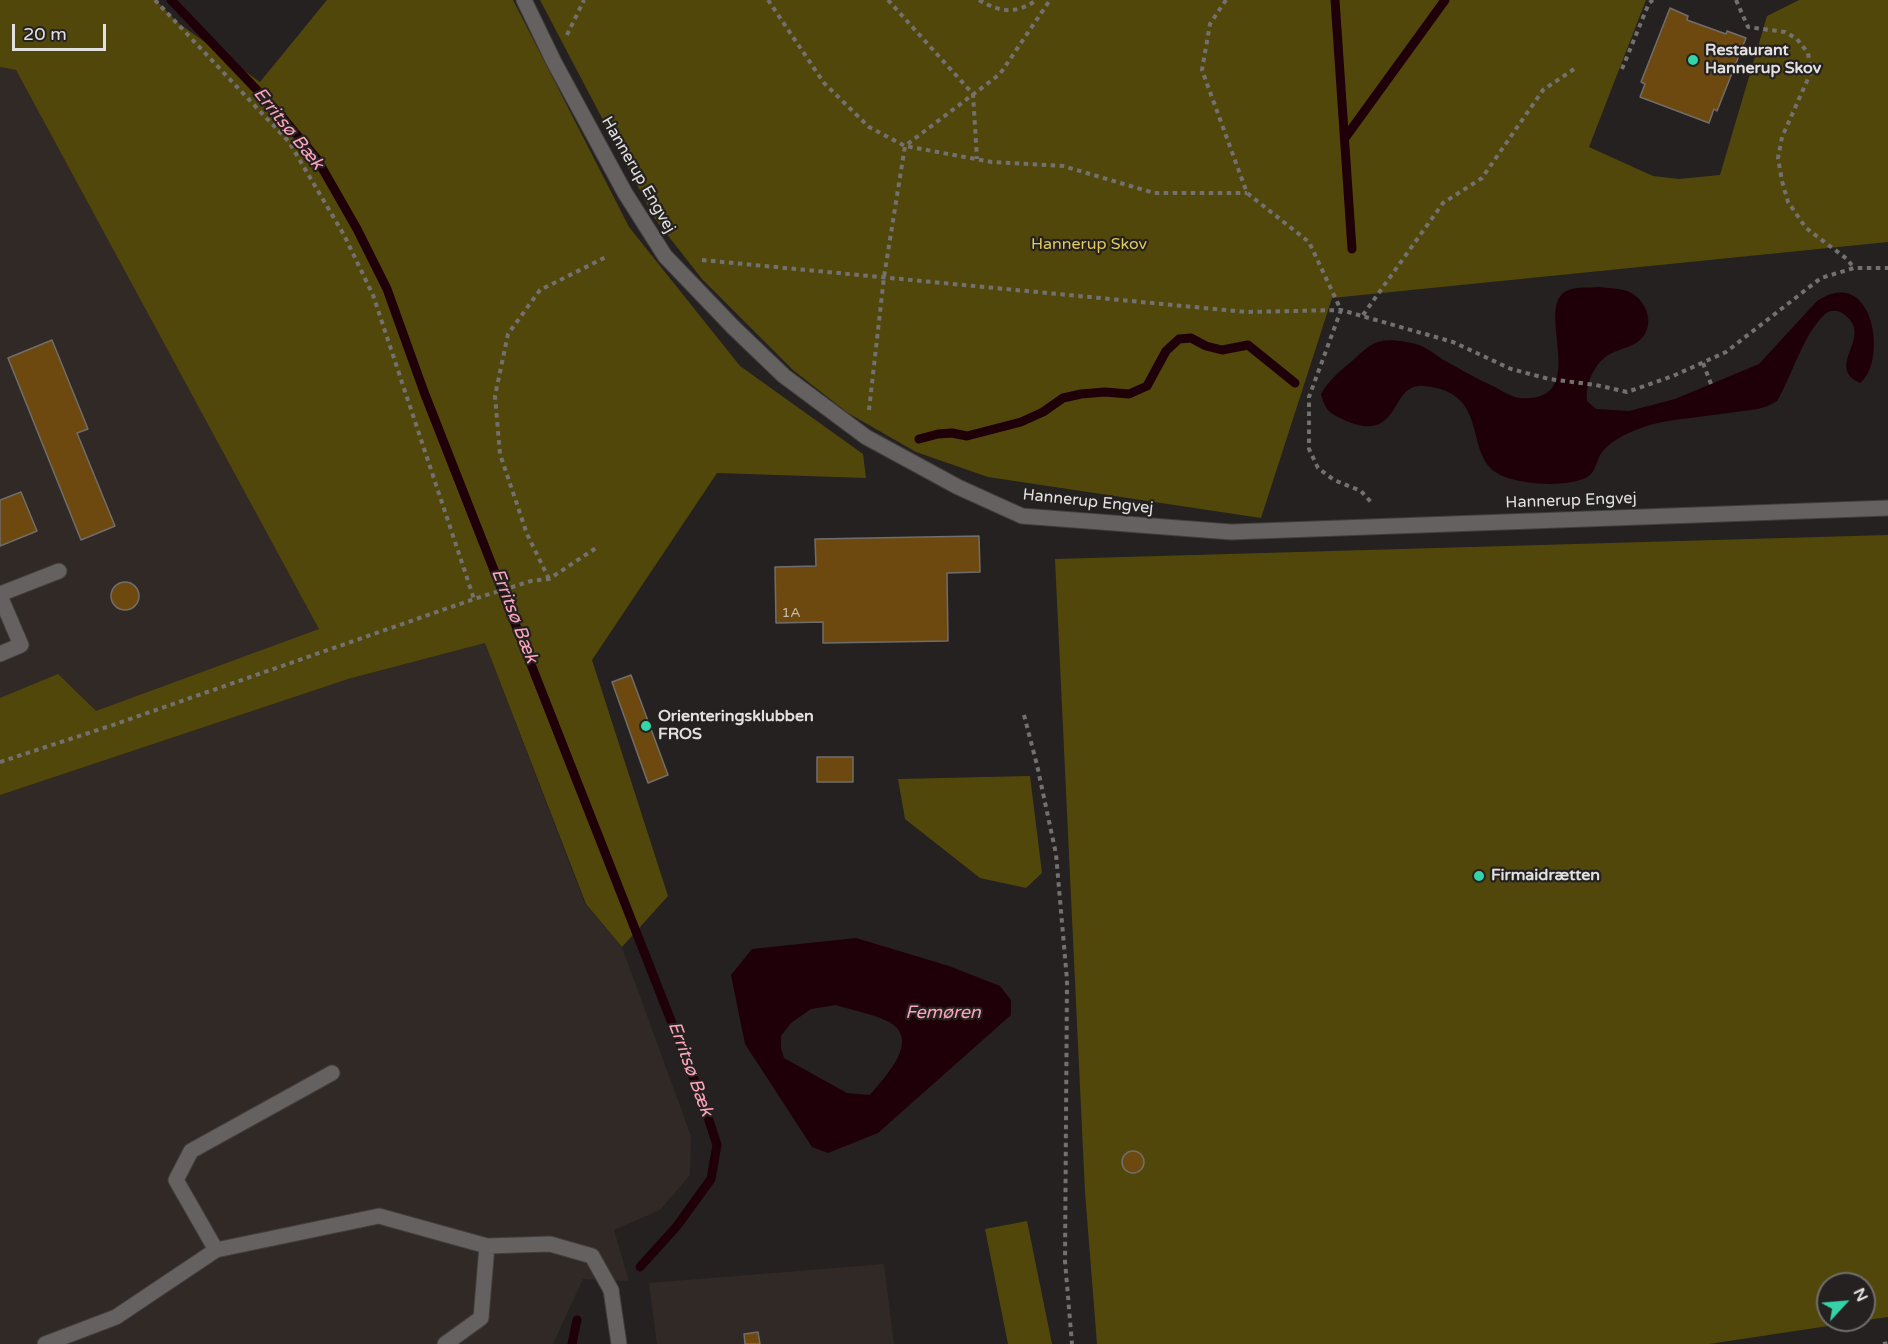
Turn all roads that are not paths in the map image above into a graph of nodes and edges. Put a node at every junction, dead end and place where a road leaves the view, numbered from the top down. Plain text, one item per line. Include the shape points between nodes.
1 (524, 0) edge
2 (1888, 508) edge
3 (59, 571) dead end
4 (0, 595) edge
5 (0, 654) edge
6 (332, 1073) dead end
7 (487, 1246) junction
8 (216, 1250) junction
9 (45, 1344) edge
10 (445, 1344) edge
11 (619, 1344) edge

1 - 2 street, Hannerup Engvej via 624,193 665,256 733,327 784,376 866,437 958,488 1022,516 1231,532
3 - 4 street
4 - 5 street via 21,645
6 - 8 street via 190,1151 176,1180
7 - 8 street via 380,1216
7 - 10 street via 481,1318
7 - 11 street via 550,1244 592,1256 611,1290
8 - 9 street via 116,1317

